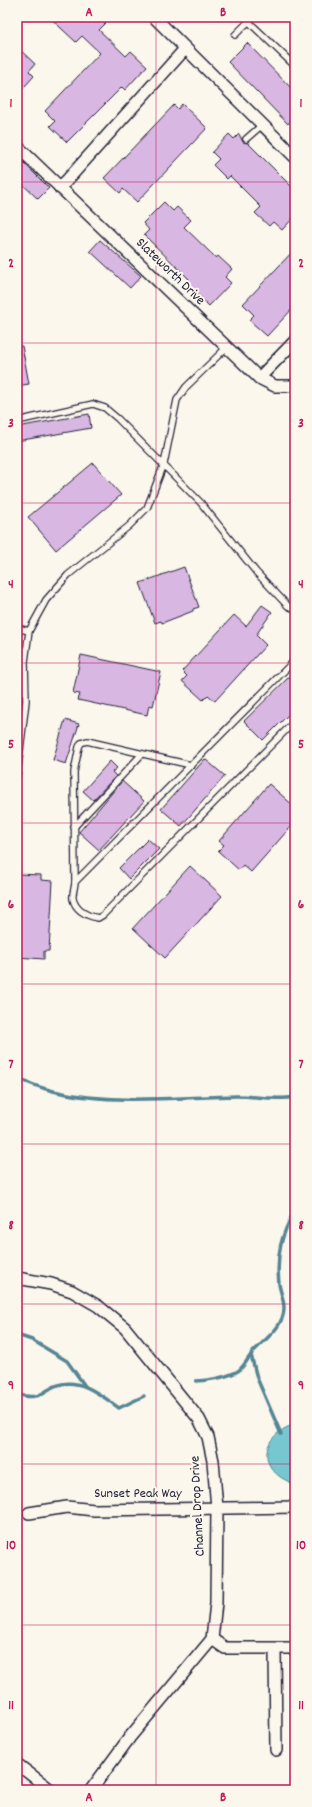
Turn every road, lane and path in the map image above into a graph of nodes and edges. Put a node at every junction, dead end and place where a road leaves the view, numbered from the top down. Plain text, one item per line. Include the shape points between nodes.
1 (253, 17) edge
2 (155, 18) edge
3 (248, 22) junction
4 (235, 35) dead end
5 (185, 49) junction
6 (295, 66) edge
7 (262, 125) junction
8 (246, 139) dead end
9 (17, 146) edge
10 (295, 157) edge
11 (60, 188) junction
12 (295, 341) edge
13 (226, 347) junction
14 (259, 378) junction
15 (295, 386) edge
16 (17, 421) edge
17 (164, 464) junction
18 (295, 609) edge
19 (17, 628) edge
20 (29, 631) junction
21 (294, 661) edge
22 (295, 721) edge
23 (142, 754) junction
24 (191, 765) junction
25 (17, 776) edge
26 (74, 827) junction
27 (75, 882) junction
28 (17, 1278) edge
29 (295, 1507) edge
30 (216, 1508) junction
31 (29, 1513) dead end
32 (212, 1639) junction
33 (295, 1648) edge
34 (275, 1649) junction
35 (276, 1750) dead end
36 (17, 1764) edge
37 (51, 1790) edge
38 (91, 1790) edge

1 - 3 lane
2 - 5 street
3 - 4 lane
3 - 6 lane
5 - 7 street
5 - 11 street
7 - 8 lane
7 - 10 street
9 - 11 street, Slateworth Drive
11 - 13 street, Slateworth Drive
12 - 14 street
13 - 14 street, Slateworth Drive
13 - 17 lane via 186,386 177,400
14 - 15 street, Slateworth Drive via 275,386
16 - 17 lane via 93,404 105,408
17 - 18 lane via 202,503 256,572 288,606
17 - 20 lane via 147,508 129,526 68,575 46,600
19 - 20 lane
20 - 25 lane via 25,662 26,701
21 - 24 lane
22 - 27 lane via 103,915 98,918 88,916 79,910 73,899
23 - 24 lane
23 - 26 lane
23 - 26 lane via 86,741 81,743 74,772
24 - 27 lane
26 - 27 lane
28 - 30 street, Channel Drop Drive via 72,1291 98,1306 124,1328 148,1355 200,1419 208,1437 213,1460
29 - 30 street, Sunset Peak Way
30 - 31 street, Sunset Peak Way via 94,1510 67,1507
30 - 32 street, Channel Drop Drive via 216,1603
32 - 34 street via 225,1648
32 - 38 street via 130,1737
33 - 34 street
34 - 35 street
36 - 37 street

